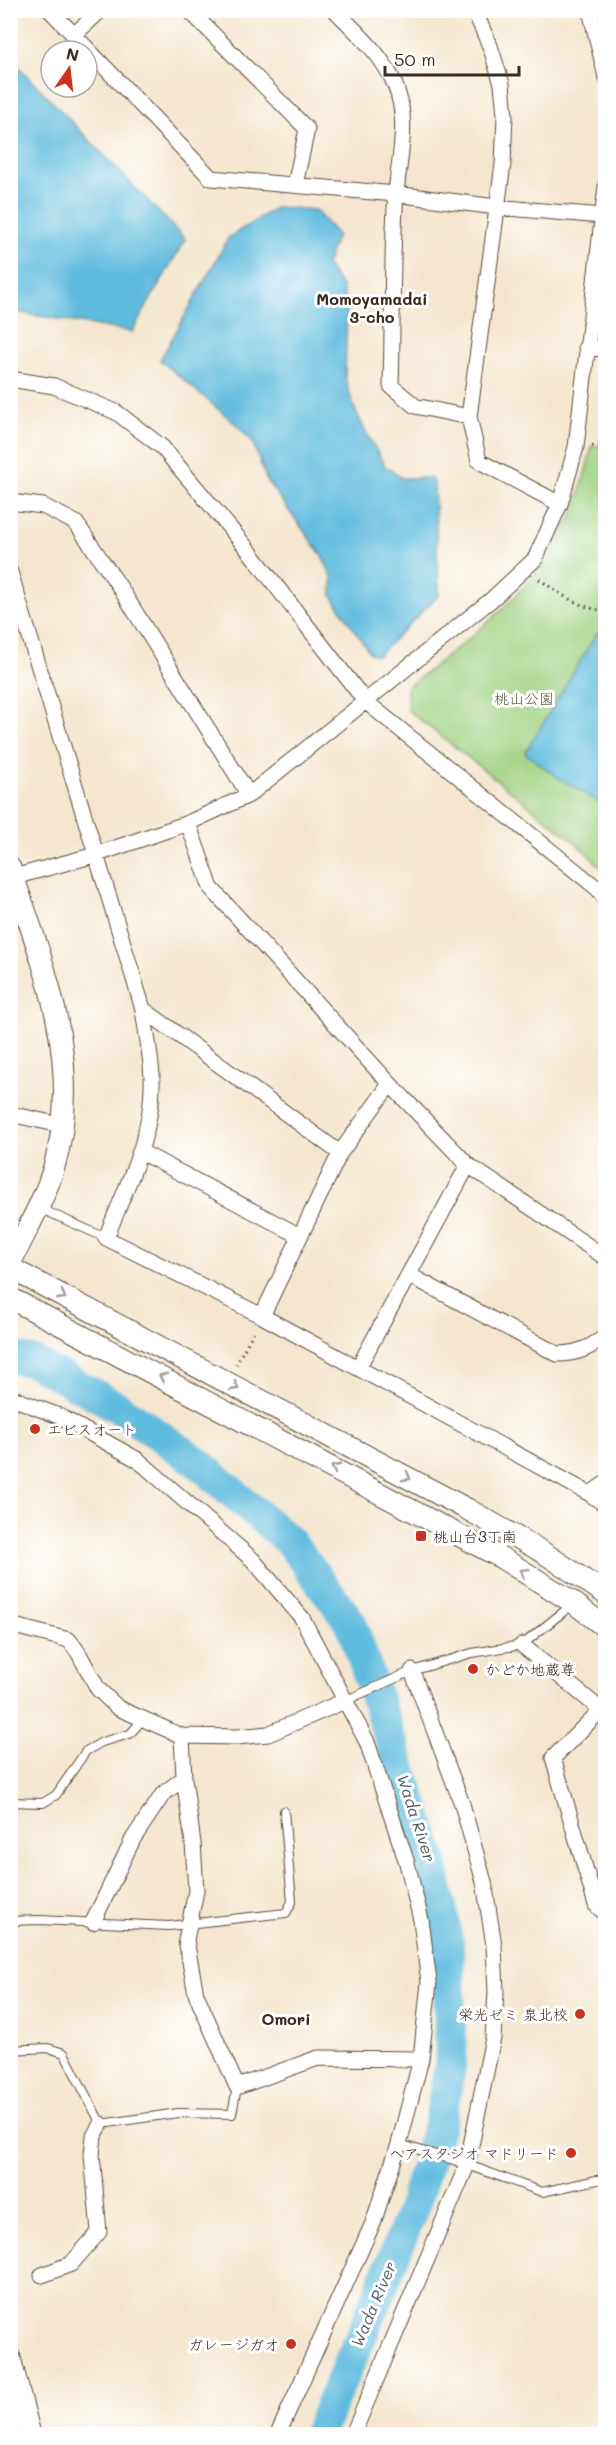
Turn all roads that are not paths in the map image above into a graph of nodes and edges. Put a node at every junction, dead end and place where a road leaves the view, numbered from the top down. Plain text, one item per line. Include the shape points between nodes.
1 (50, 10) edge
2 (101, 10) edge
3 (189, 10) edge
4 (335, 10) edge
5 (474, 10) edge
6 (596, 12) edge
7 (74, 35) junction
8 (606, 77) edge
9 (295, 185) junction
10 (606, 186) edge
11 (396, 194) junction
12 (496, 207) junction
13 (604, 224) edge
14 (586, 347) junction
15 (606, 349) edge
16 (10, 379) edge
17 (469, 417) junction
18 (10, 502) edge
19 (560, 504) junction
20 (10, 572) edge
21 (365, 701) junction
22 (249, 795) junction
23 (188, 823) junction
24 (95, 855) junction
25 (12, 874) edge
26 (606, 900) edge
27 (143, 1009) junction
28 (390, 1084) junction
29 (10, 1114) edge
30 (61, 1125) junction
31 (141, 1152) junction
32 (340, 1154) junction
33 (468, 1165) junction
34 (38, 1207) junction
35 (300, 1236) junction
36 (106, 1238) junction
37 (606, 1258) edge
38 (10, 1266) edge
39 (409, 1275) junction
40 (10, 1298) edge
41 (262, 1316) junction
42 (606, 1336) edge
43 (358, 1368) junction
44 (10, 1397) edge
45 (606, 1483) edge
46 (590, 1494) junction
47 (606, 1505) edge
48 (602, 1585) edge
49 (574, 1603) junction
50 (10, 1625) edge
51 (606, 1628) edge
52 (522, 1645) junction
53 (409, 1672) junction
54 (347, 1700) junction
55 (604, 1712) edge
56 (143, 1719) junction
57 (182, 1736) junction
58 (184, 1778) junction
59 (10, 1802) edge
60 (284, 1811) dead end
61 (606, 1914) edge
62 (10, 1921) edge
63 (93, 1922) junction
64 (189, 1925) junction
65 (10, 2050) edge
66 (421, 2059) junction
67 (237, 2087) junction
68 (101, 2124) junction
69 (401, 2145) junction
70 (463, 2163) junction
71 (606, 2178) edge
72 (42, 2275) dead end
73 (10, 2358) edge
74 (30, 2434) edge
75 (278, 2434) edge
76 (353, 2434) edge

1 - 7 street
2 - 7 street
3 - 9 street via 307,129
4 - 11 street via 385,64 396,86 404,136
5 - 12 street via 502,84 503,164
6 - 8 street
7 - 9 street via 211,178
9 - 11 street
10 - 13 street
11 - 12 street
11 - 17 street via 391,386 415,406
12 - 13 street
12 - 17 street
13 - 14 street
14 - 15 street
14 - 19 street via 576,447
16 - 21 street via 54,386 116,412 162,447 250,552
17 - 19 street via 479,461
18 - 22 street via 43,506 76,523
19 - 21 street via 535,559 491,600
20 - 24 street
21 - 22 street
21 - 26 street via 598,889
22 - 23 street
23 - 24 street
23 - 28 street via 211,888
24 - 25 street
24 - 27 street
25 - 30 street via 41,951 63,1049
27 - 31 street via 152,1079
27 - 32 street
28 - 32 street
28 - 33 street
29 - 30 street
30 - 34 street via 54,1167
31 - 35 street
31 - 36 street
32 - 35 street
33 - 37 street
33 - 39 street
34 - 36 lane
34 - 38 street
35 - 41 street
36 - 41 street
38 -> 48 street
39 - 42 street via 557,1354 572,1354
39 - 43 street
49 -> 40 street via 429,1517
41 - 43 street
43 - 46 street
44 - 54 street via 61,1417 138,1460 253,1560 302,1618
45 - 46 street
46 - 47 street
48 - 49 street
49 - 51 street
49 - 52 lane
50 - 56 street via 69,1640 98,1689 118,1708
52 - 53 lane via 472,1653
52 - 55 street
53 - 54 lane
53 - 70 street via 462,1804 484,1882 494,1945 493,2038
54 - 57 street via 268,1734
54 - 66 street via 367,1742 407,1863 421,1920 429,1982
55 - 61 street via 553,1758 596,1905
56 - 57 street
56 - 59 lane via 130,1734 86,1751 56,1795 43,1803
57 - 58 street
58 - 63 street via 164,1794 134,1839
58 - 64 street via 196,1891
60 - 64 lane via 292,1902 286,1912
62 - 63 lane
63 - 64 lane
64 - 67 street via 186,1940 196,1994
65 - 68 lane via 48,2048 64,2053
66 - 67 street via 318,2058
66 - 69 street
67 - 68 lane via 232,2114 178,2113
68 - 72 street via 94,2136 92,2155 99,2232 71,2264
69 - 70 lane
69 - 75 street via 373,2223
70 - 71 lane via 542,2192
70 - 76 street
73 - 74 street

